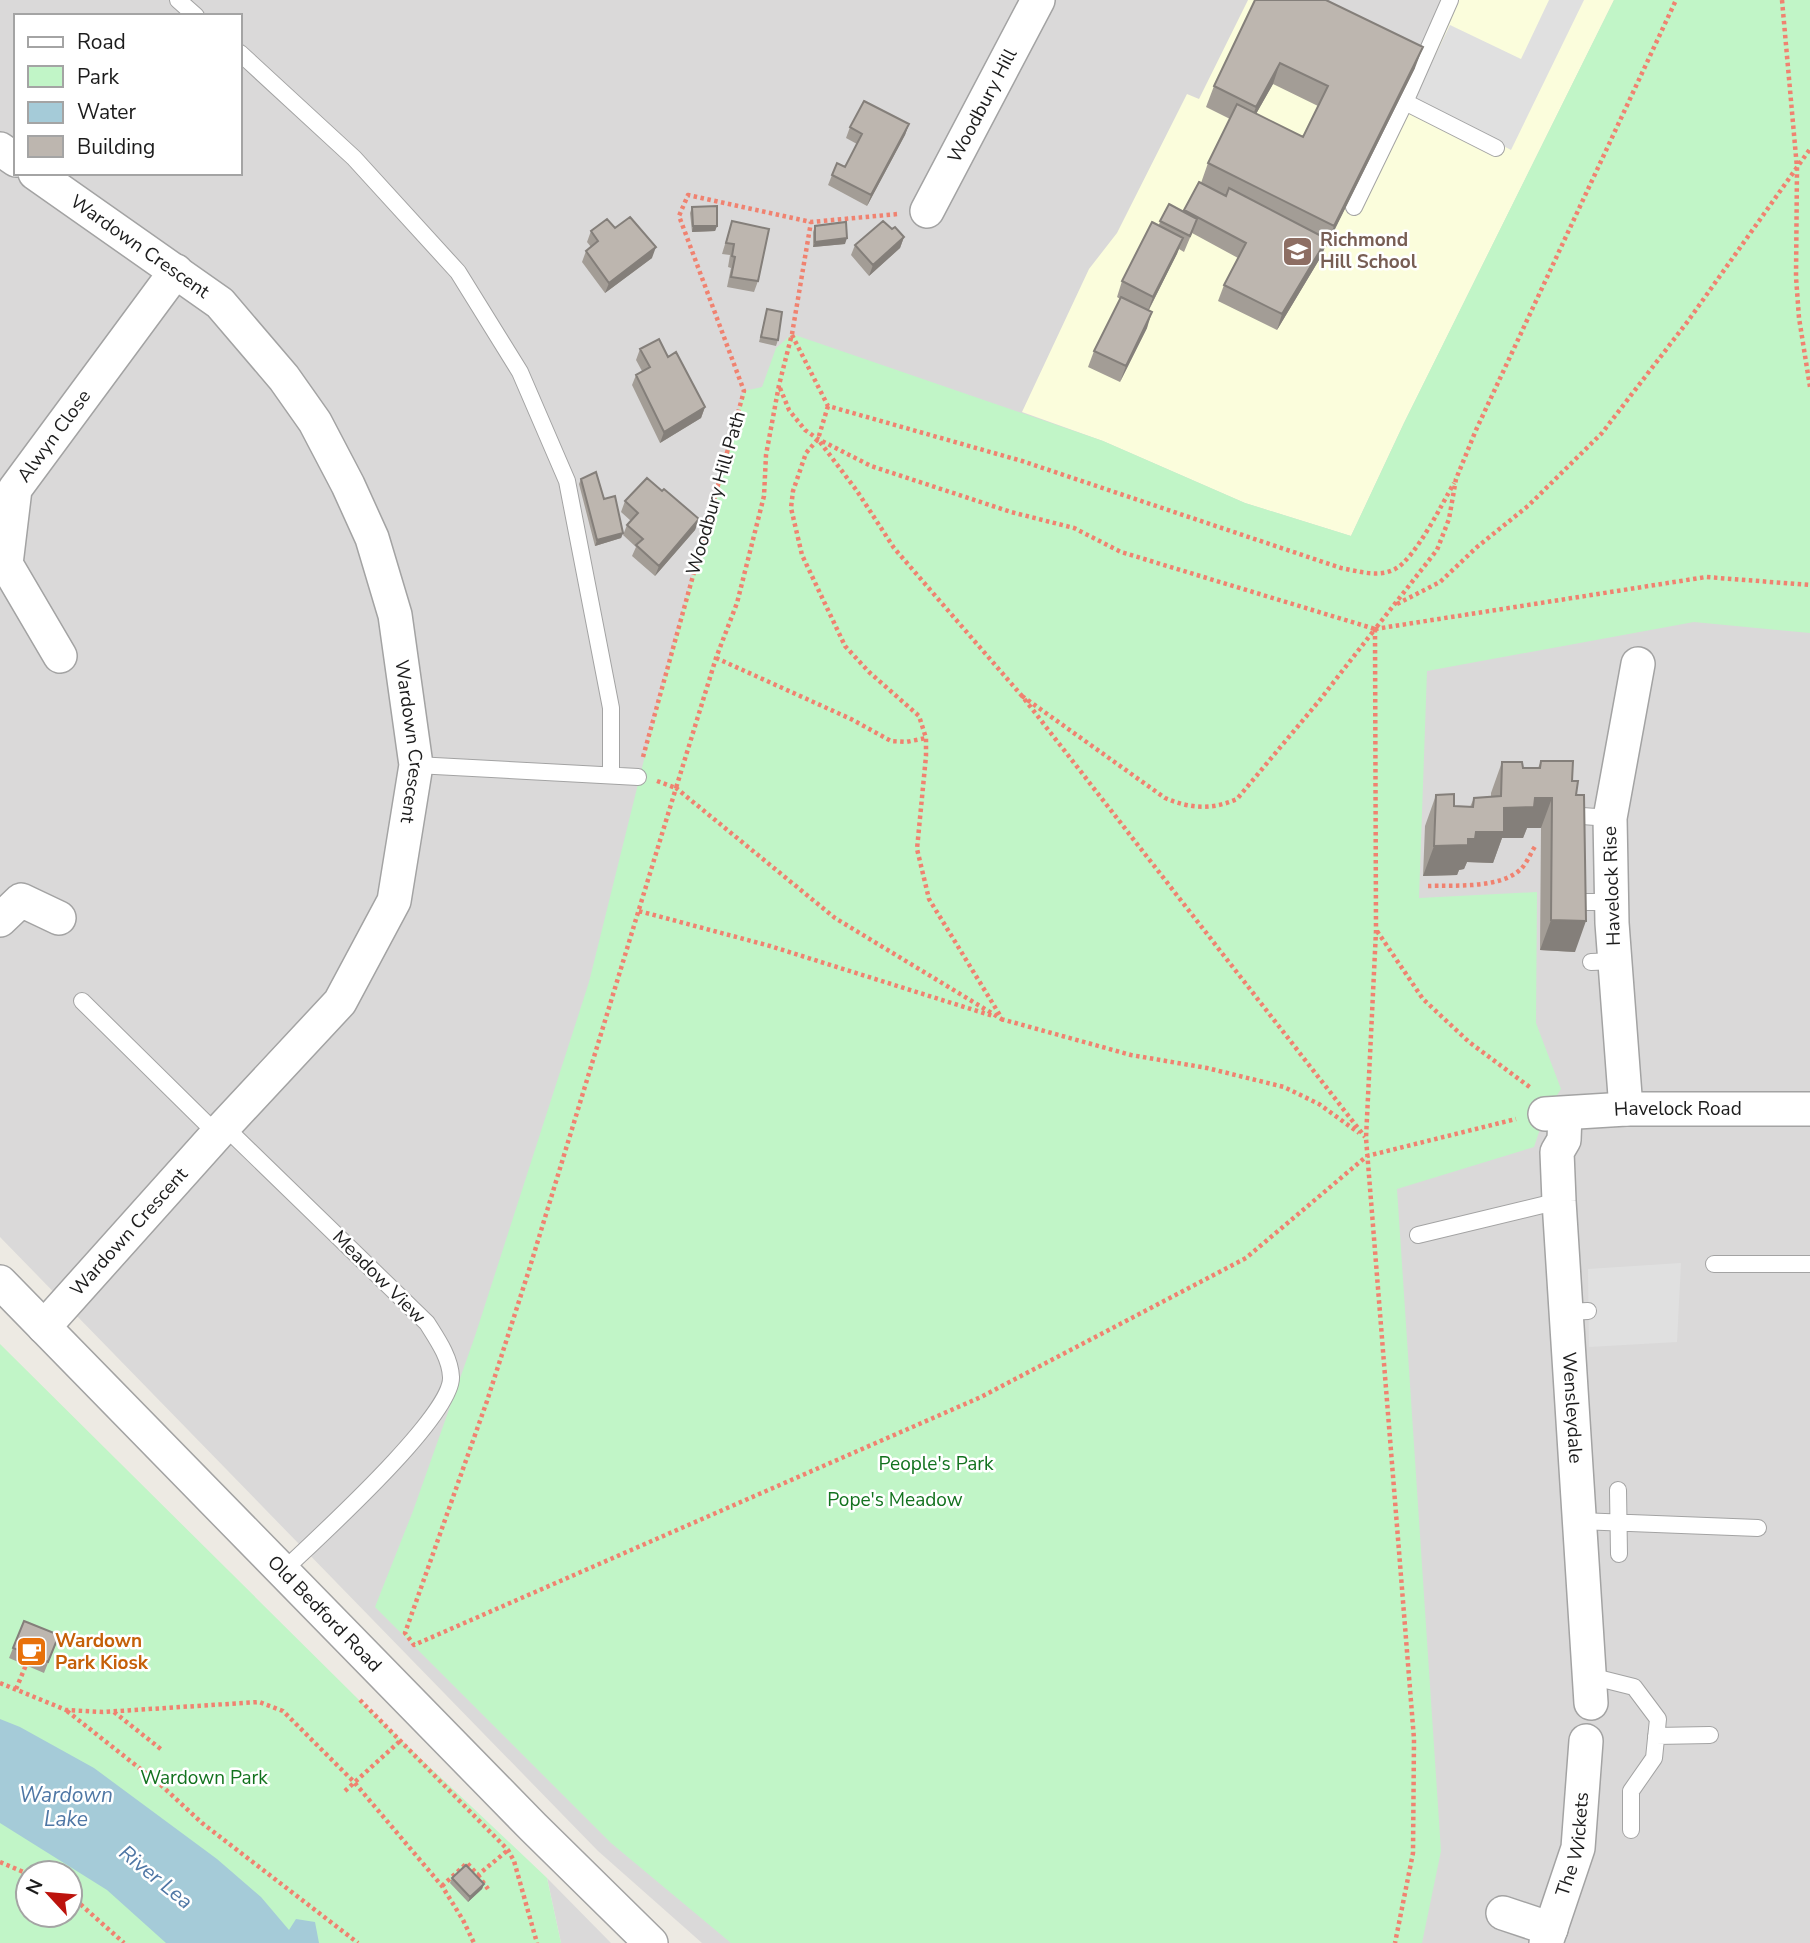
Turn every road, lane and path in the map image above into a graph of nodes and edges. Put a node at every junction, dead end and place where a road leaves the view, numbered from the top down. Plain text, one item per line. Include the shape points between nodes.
1 (178, 0) edge
2 (1038, 0) edge
3 (1450, 0) edge
4 (1676, 0) edge
5 (1782, 0) edge
6 (194, 14) edge
7 (242, 55) edge
8 (1405, 102) junction
9 (1496, 148) dead end
10 (1810, 149) edge
11 (1797, 168) junction
12 (38, 175) edge
13 (1354, 207) edge
14 (927, 211) joint
15 (811, 222) junction
16 (176, 271) junction
17 (792, 334) junction
18 (779, 385) junction
19 (1810, 387) edge
20 (828, 406) junction
21 (818, 439) junction
22 (1456, 479) junction
23 (3, 566) edge
24 (1810, 585) edge
25 (1393, 606) junction
26 (1375, 629) junction
27 (60, 656) dead end
28 (716, 658) junction
29 (1637, 664) dead end
30 (1022, 695) junction
31 (926, 738) junction
32 (416, 765) junction
33 (611, 775) junction
34 (638, 777) junction
35 (676, 788) junction
36 (1536, 845) edge
37 (1428, 886) dead end
38 (1577, 902) edge
39 (1611, 902) junction
40 (639, 911) junction
41 (59, 918) dead end
42 (0, 920) edge
43 (1376, 931) junction
44 (82, 1001) dead end
45 (1003, 1020) junction
46 (1626, 1109) junction
47 (1810, 1109) edge
48 (1555, 1114) junction
49 (220, 1130) junction
50 (1366, 1138) junction
51 (1367, 1156) junction
52 (1559, 1201) junction
53 (1418, 1235) dead end
54 (1714, 1264) dead end
55 (1810, 1264) edge
56 (0, 1282) edge
57 (44, 1327) junction
58 (1618, 1490) dead end
59 (1579, 1521) junction
60 (1619, 1523) junction
61 (1758, 1528) dead end
62 (1619, 1554) dead end
63 (283, 1571) junction
64 (26, 1665) edge
65 (0, 1683) edge
66 (16, 1689) junction
67 (1590, 1690) joint
68 (359, 1700) dead end
69 (66, 1710) junction
70 (114, 1712) junction
71 (426, 1717) junction
72 (1710, 1735) dead end
73 (1656, 1736) junction
74 (400, 1741) junction
75 (1586, 1741) dead end
76 (162, 1750) dead end
77 (354, 1782) junction
78 (345, 1791) dead end
79 (1631, 1830) dead end
80 (508, 1850) junction
81 (478, 1875) junction
82 (442, 1886) junction
83 (488, 1889) dead end
84 (84, 1907) edge
85 (1503, 1913) dead end
86 (1548, 1936) edge
87 (124, 1943) edge
88 (358, 1943) edge
89 (474, 1943) edge
90 (537, 1943) edge
91 (650, 1943) edge
92 (1395, 1943) edge

1 - 6 lane
2 - 14 street, Woodbury Hill
3 - 8 lane
4 - 22 path
5 - 11 path
7 - 33 lane via 354,159 458,272 520,372 567,481 611,708
8 - 9 lane
8 - 13 lane
10 - 11 path
11 - 19 path via 1798,318
11 - 25 path via 1602,433 1528,506 1440,582
12 - 16 street, Wardown Crescent
14 - 15 path, Woodbury Hill Path
15 - 17 path
15 - 34 path, Woodbury Hill Path via 688,195 679,216 744,391
16 - 23 street, Alwyn Close via 15,489
16 - 32 street, Wardown Crescent via 220,303 284,378 315,422 348,485 372,538 396,615
17 - 18 path
17 - 20 path
18 - 21 path via 789,410
18 - 28 path via 766,455 764,496 737,603
20 - 21 path
20 - 22 path via 1023,461 1340,568 1375,574 1396,569 1422,541
21 - 26 path via 871,466 1074,528 1121,552
21 - 30 path via 894,548
21 - 31 path via 806,453 793,491 802,555 845,646 919,716
22 - 25 path via 1449,519 1437,550
23 - 27 street, Alwyn Close
24 - 26 path via 1706,577
25 - 26 path
26 - 30 path via 1237,799 1220,807 1196,807 1165,798
26 - 43 path
28 - 31 path via 891,741
28 - 35 path
29 - 39 street, Havelock Rise via 1596,817
30 - 50 path
31 - 45 path via 917,849 929,899
32 - 33 lane
32 - 49 street, Wardown Crescent via 394,901 388,913 340,1002
33 - 34 lane
34 - 35 path
35 - 40 path
35 - 45 path via 835,918
36 - 37 path via 1521,869 1499,881
38 - 39 lane
39 - 46 street, Havelock Rise via 1603,961
40 - 45 path via 870,976
40 - 51 path via 487,1401 405,1633 414,1644 981,1397 1246,1258
41 - 42 street via 21,900
43 - 48 path via 1423,999
43 - 50 path
44 - 49 lane, Meadow View
45 - 50 path via 1131,1055 1284,1087 1319,1104
46 - 47 street, Havelock Road
46 - 48 street, Havelock Road
48 - 51 path via 1498,1122
48 - 52 street, Wensleydale via 1564,1140 1557,1152
49 - 57 street, Wardown Crescent
49 - 63 lane, Meadow View via 427,1323 443,1348 451,1378 441,1404 404,1451
50 - 51 path
51 - 92 path via 1414,1739 1413,1853
52 - 53 lane
52 - 59 street, Wensleydale via 1577,1311
54 - 55 lane
56 - 57 street, Old Bedford Road
57 - 63 street, Old Bedford Road
58 - 60 lane
59 - 60 lane
59 - 67 street, Wensleydale
60 - 61 lane
60 - 62 lane
63 - 71 street, Old Bedford Road
64 - 66 path
65 - 66 path
66 - 69 path
67 - 73 lane via 1634,1687 1658,1719
68 - 74 path
69 - 70 path
69 - 88 path via 202,1823
70 - 76 path
70 - 77 path via 270,1705 283,1712
71 - 74 path
71 - 91 street, Old Bedford Road
72 - 73 lane
73 - 79 lane via 1654,1758 1631,1791
74 - 77 path
74 - 80 path
75 - 86 street, The Wickets via 1578,1848
77 - 78 path
77 - 82 path
80 - 81 path
80 - 90 path
81 - 82 path via 467,1863
81 - 83 path
82 - 89 path
84 - 87 path
85 - 86 street

